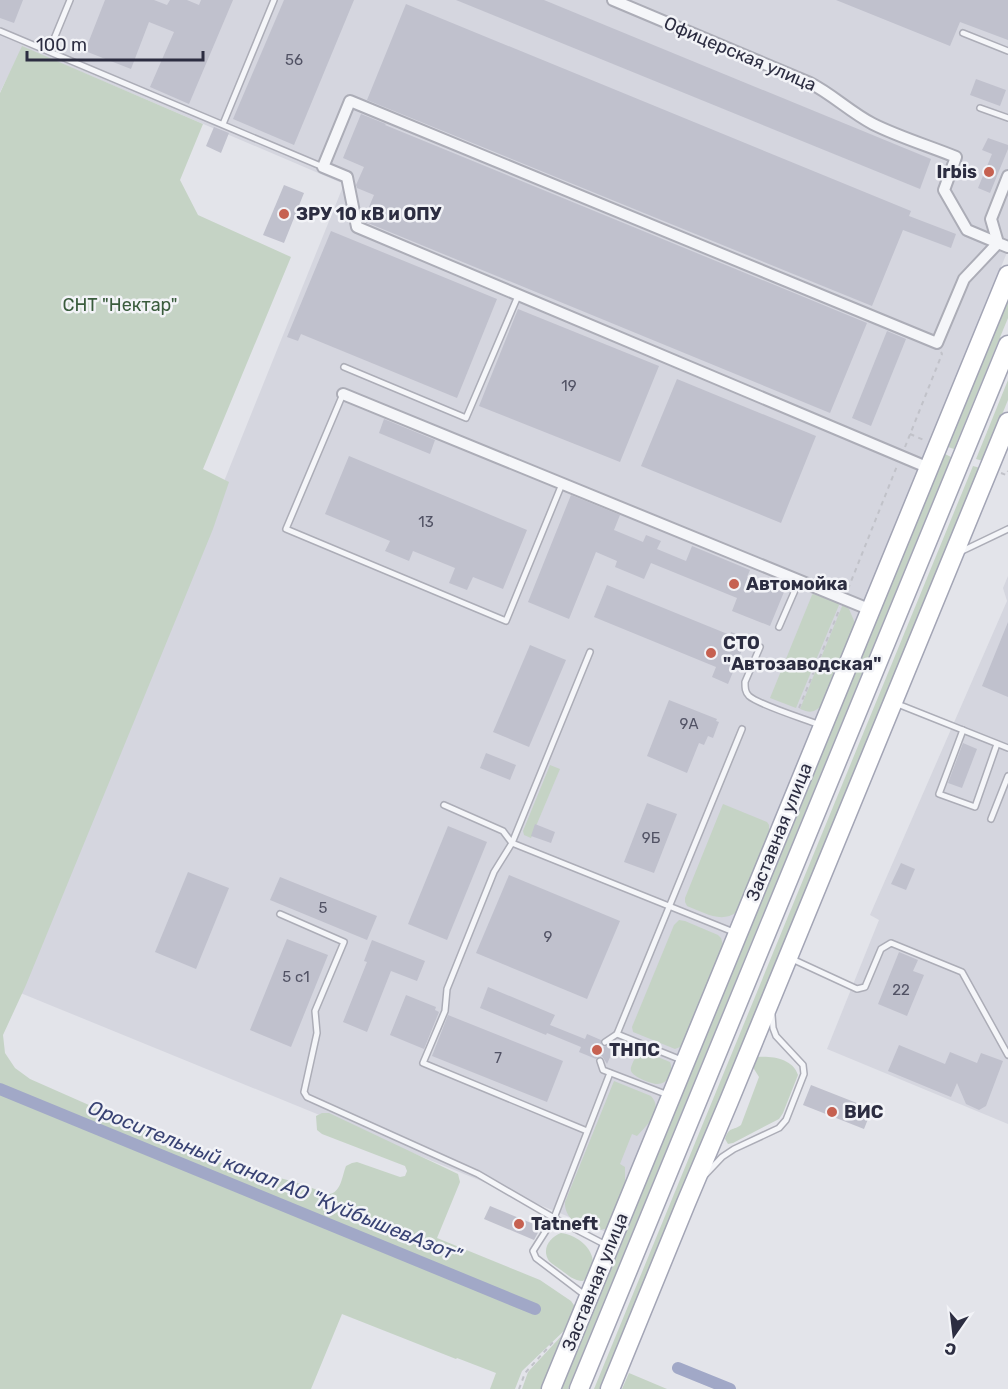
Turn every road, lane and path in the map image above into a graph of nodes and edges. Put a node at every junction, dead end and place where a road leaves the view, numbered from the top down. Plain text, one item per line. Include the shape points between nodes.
1 (70, 0) edge
2 (274, 0) edge
3 (613, 0) edge
4 (0, 31) edge
5 (963, 33) dead end
6 (49, 51) junction
7 (1008, 51) edge
8 (980, 108) dead end
9 (1008, 118) edge
10 (223, 124) junction
11 (323, 167) junction
12 (1008, 176) edge
13 (1003, 245) edge
14 (1008, 275) edge
15 (518, 296) junction
16 (937, 344) junction
17 (1008, 345) edge
18 (344, 367) dead end
19 (344, 394) joint
20 (1008, 422) edge
21 (910, 434) junction
22 (929, 442) dead end
23 (901, 457) junction
24 (929, 468) junction
25 (562, 484) junction
26 (1008, 529) edge
27 (953, 555) junction
28 (799, 581) junction
29 (843, 599) junction
30 (870, 610) junction
31 (779, 627) dead end
32 (760, 647) dead end
33 (590, 652) dead end
34 (894, 703) junction
35 (795, 715) junction
36 (823, 726) junction
37 (742, 729) dead end
38 (963, 730) junction
39 (997, 744) junction
40 (1008, 748) edge
41 (1008, 778) edge
42 (444, 805) dead end
43 (991, 819) dead end
44 (512, 843) junction
45 (670, 906) junction
46 (280, 914) dead end
47 (738, 933) junction
48 (787, 957) junction
49 (776, 984) junction
50 (617, 1034) junction
51 (605, 1042) dead end
52 (1008, 1055) edge
53 (600, 1061) dead end
54 (685, 1061) junction
55 (610, 1073) junction
56 (671, 1096) junction
57 (587, 1131) junction
58 (686, 1203) junction
59 (554, 1218) junction
60 (609, 1246) junction
61 (588, 1298) junction
62 (603, 1333) junction
63 (554, 1341) dead end
64 (629, 1342) junction
65 (519, 1389) edge
66 (550, 1389) edge
67 (579, 1389) edge
68 (610, 1389) edge

1 - 6 lane
2 - 10 lane
3 - 13 street, Офицерская улица via 810,83 873,123 956,158 944,190 967,230
4 - 6 lane
5 - 7 lane
6 - 10 lane
8 - 9 lane
10 - 11 lane
11 - 15 street via 347,177 357,227
11 - 16 street via 350,101
12 - 13 street via 991,219
13 - 16 street via 964,279
14 - 24 main road, Заставная улица
15 - 18 lane via 466,418
15 - 23 street
16 - 21 path via 942,354
17 - 62 main road, Заставная улица
19 - 25 street
19 - 25 lane via 286,529 506,621
20 - 27 main road
21 - 22 path
21 - 23 path
23 - 24 street
23 - 29 path
24 - 30 main road, Заставная улица
25 - 28 street
26 - 27 lane
27 - 34 main road
28 - 29 street
28 - 31 lane
29 - 30 street
29 - 35 path
30 - 36 main road, Заставная улица
32 - 35 lane via 745,682 747,694
33 - 44 lane
34 - 38 lane
34 - 48 main road
35 - 36 lane
36 - 47 main road, Заставная улица
37 - 45 lane
38 - 39 lane
38 - 39 lane via 939,794 975,807
39 - 40 lane
41 - 43 lane
42 - 44 lane via 503,831
44 - 45 lane
44 - 57 lane via 494,872 455,968 447,989 445,1011 423,1063
45 - 47 lane
45 - 50 lane
46 - 59 lane via 344,942 315,1011 317,1033 304,1092 307,1097 478,1174
47 - 54 main road, Заставная улица
48 - 49 main road
48 - 52 lane via 857,989 866,987 881,949 891,943 962,972
49 - 58 main road
49 - 58 lane via 772,1028 803,1065 804,1074 786,1120 779,1128 722,1157
50 - 51 lane
50 - 54 lane
53 - 55 lane via 603,1070
54 - 56 main road, Заставная улица
55 - 56 lane
55 - 57 lane
56 - 60 main road, Заставная улица
57 - 59 lane
58 - 64 main road
59 - 60 lane
59 - 61 lane via 534,1255
60 - 61 main road, Заставная улица
61 - 66 main road, Заставная улица
62 - 64 main road
62 - 67 main road, Заставная улица
63 - 65 path via 525,1373
64 - 68 main road

